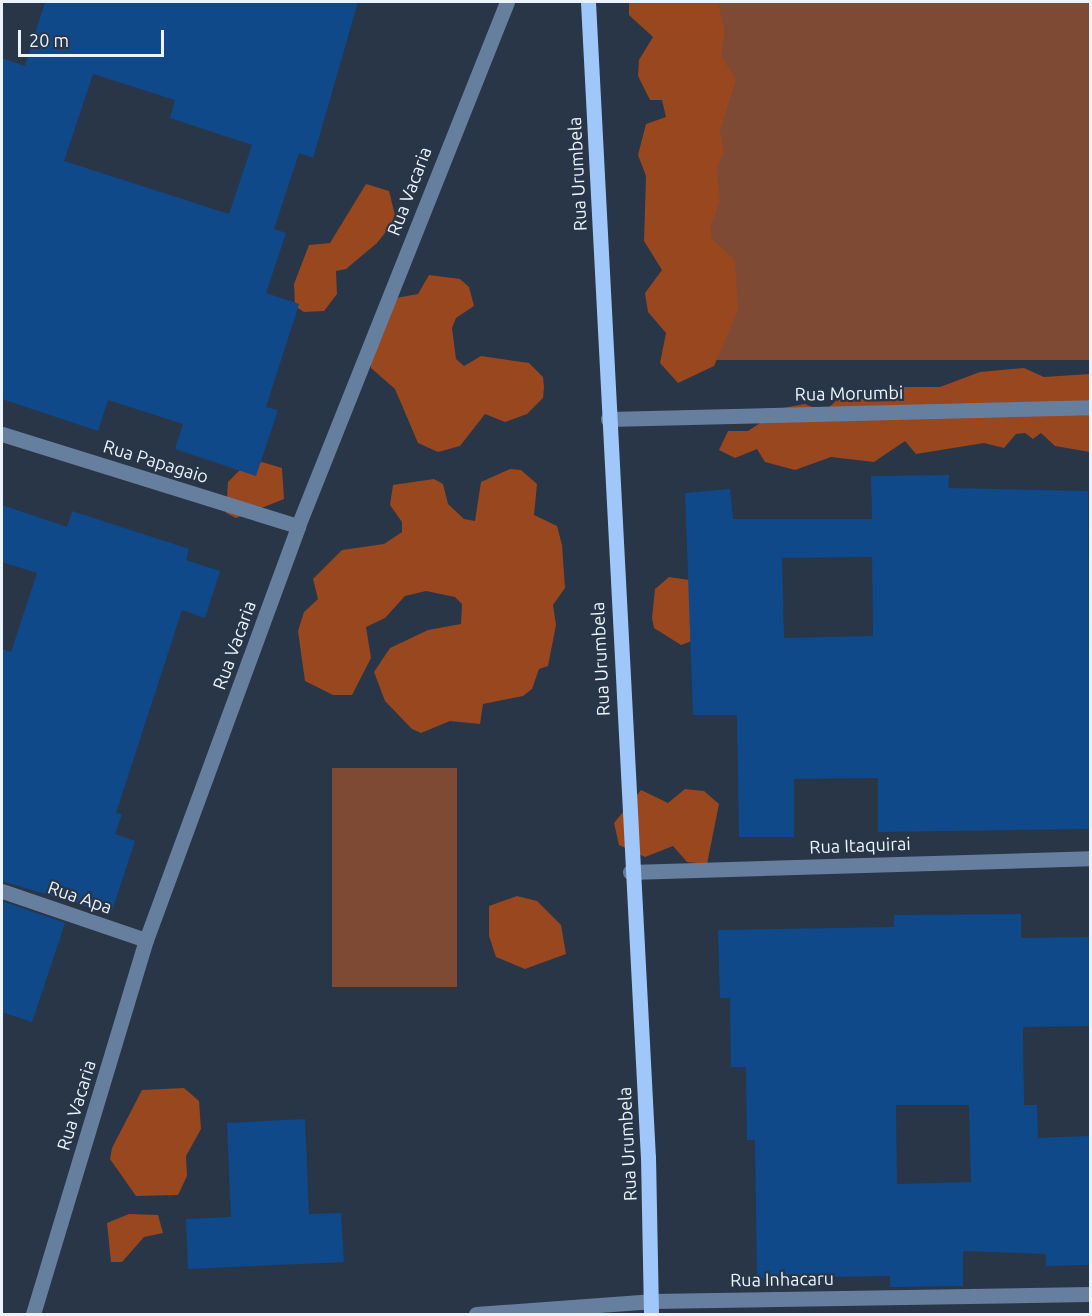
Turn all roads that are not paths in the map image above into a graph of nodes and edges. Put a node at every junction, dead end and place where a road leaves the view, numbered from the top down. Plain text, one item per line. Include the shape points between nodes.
1 (507, 2) edge
2 (588, 2) edge
3 (1090, 407) edge
4 (608, 419) junction
5 (2, 434) edge
6 (298, 526) junction
7 (1090, 858) edge
8 (630, 872) junction
9 (2, 891) edge
10 (146, 940) junction
11 (1090, 1294) edge
12 (651, 1307) edge
13 (33, 1314) edge
14 (476, 1314) edge

1 - 6 street, Rua Vacaria
2 - 4 main road, Rua Urumbela
3 - 4 street, Rua Morumbi
4 - 8 main road, Rua Urumbela
5 - 6 street, Rua Papagaio
6 - 10 street, Rua Vacaria
7 - 8 street, Rua Itaquirai
8 - 12 main road, Rua Urumbela
9 - 10 street, Rua Apa
10 - 13 street, Rua Vacaria
11 - 12 street, Rua Inhacaru
12 - 14 street, Rua Inhacaru

